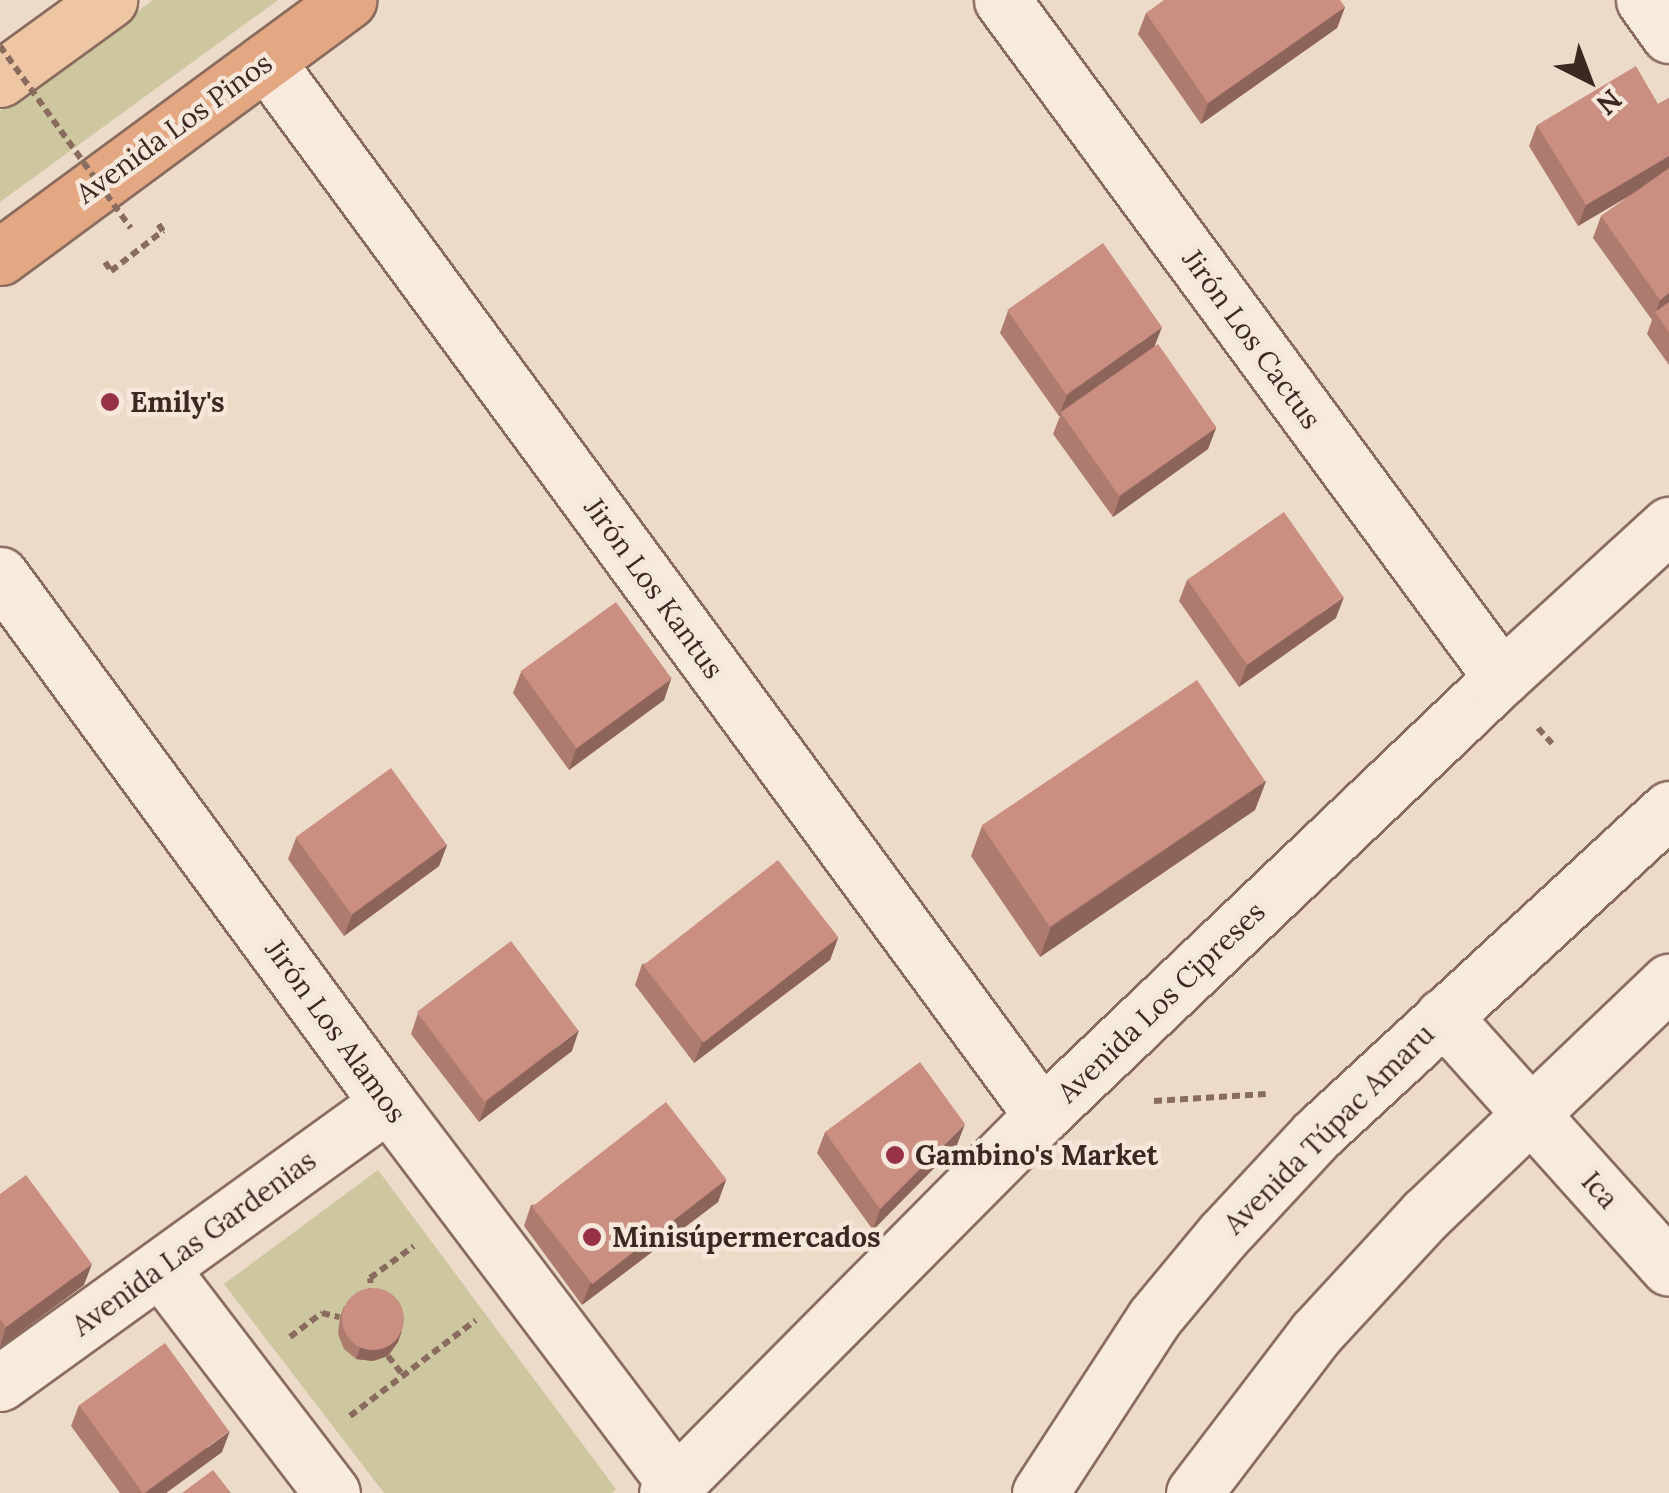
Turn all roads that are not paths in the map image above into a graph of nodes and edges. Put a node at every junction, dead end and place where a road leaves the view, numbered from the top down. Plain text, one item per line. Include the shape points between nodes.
1 (109, 0) edge
2 (348, 0) edge
3 (1002, 0) edge
4 (1644, 0) edge
5 (1669, 34) edge
6 (266, 60) junction
7 (0, 79) edge
8 (0, 257) edge
9 (1669, 526) edge
10 (0, 575) edge
11 (1502, 678) junction
12 (1669, 809) edge
13 (1669, 982) edge
14 (1443, 1016) junction
15 (388, 1103) junction
16 (1529, 1112) junction
17 (1042, 1115) junction
18 (160, 1268) junction
19 (1669, 1268) edge
20 (0, 1382) edge
21 (316, 1473) edge
22 (671, 1489) edge
23 (1040, 1493) edge
24 (1194, 1493) edge

1 - 7 main road
2 - 6 highway, Avenida Los Pinos
3 - 11 street, Jirón Los Cactus
4 - 5 street
6 - 8 highway, Avenida Los Pinos
6 - 17 street, Jirón Los Kantus
9 - 11 street, Avenida Los Cipreses
10 - 15 street, Jirón Los Alamos
11 - 17 street, Avenida Los Cipreses
12 - 14 street, Avenida Túpac Amaru
13 - 16 street
14 - 16 street, Ica
14 - 23 street, Avenida Túpac Amaru via 1317,1134 1212,1248 1154,1318
15 - 18 street, Avenida Las Gardenias
15 - 22 street, Jirón Los Alamos
16 - 19 street, Ica
16 - 24 street via 1316,1333
17 - 22 street, Avenida Los Cipreses
18 - 20 street, Avenida Las Gardenias
18 - 21 street

